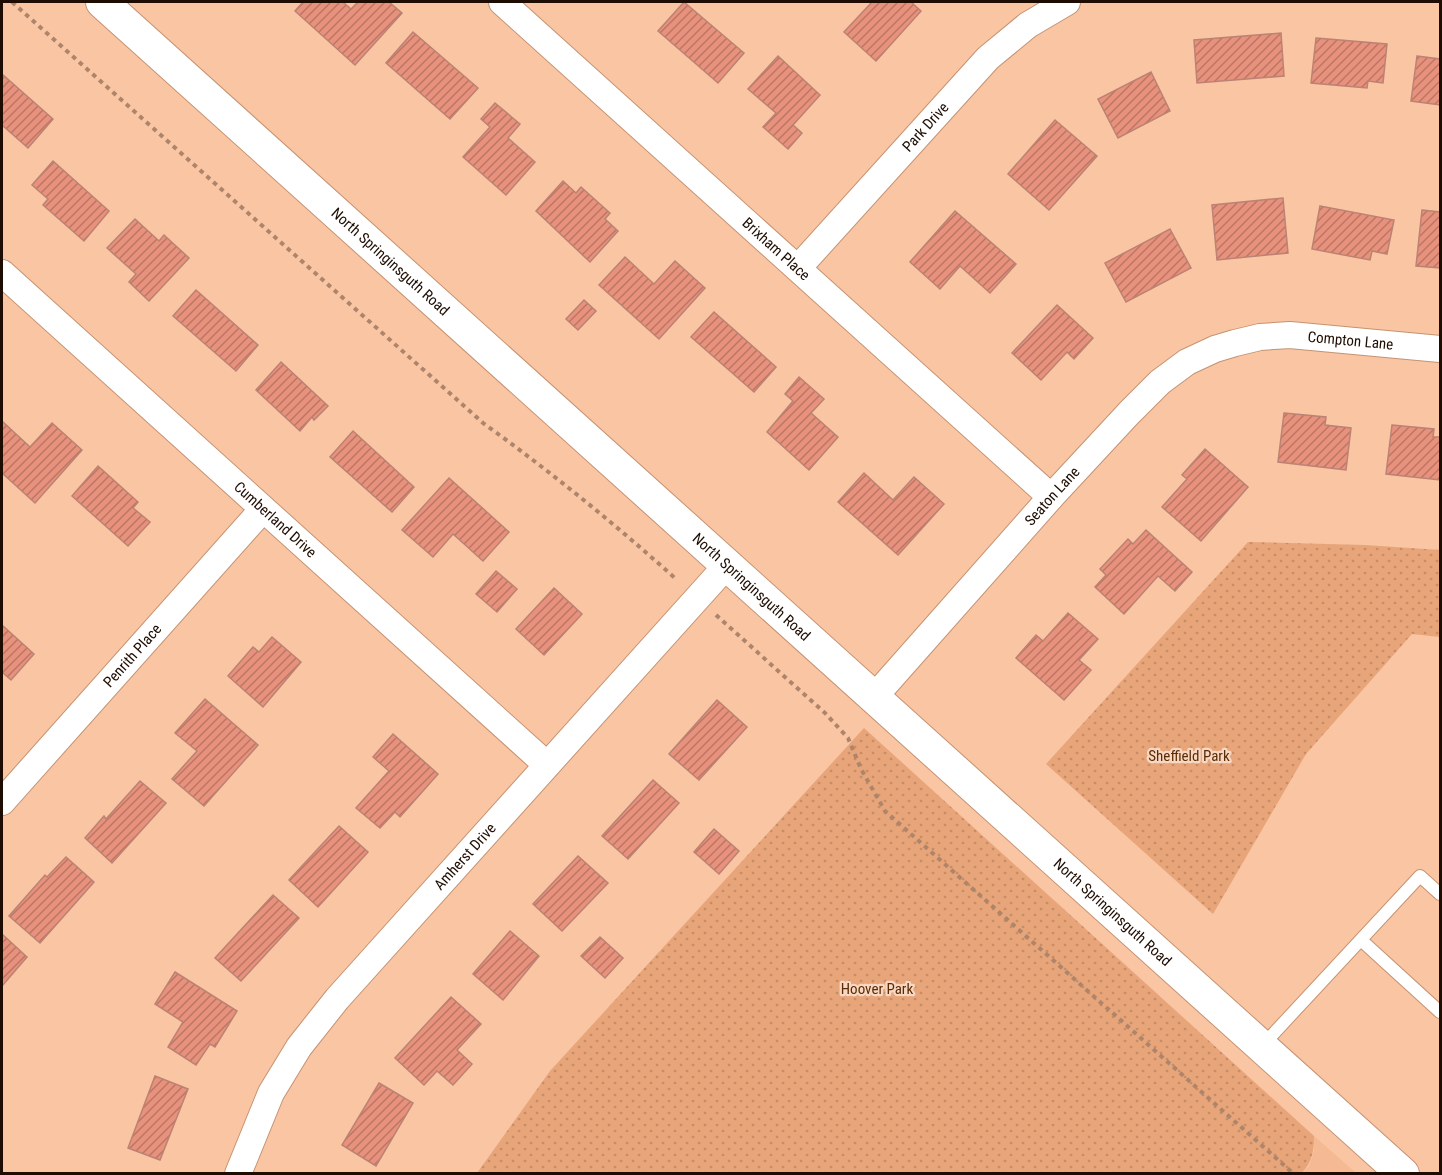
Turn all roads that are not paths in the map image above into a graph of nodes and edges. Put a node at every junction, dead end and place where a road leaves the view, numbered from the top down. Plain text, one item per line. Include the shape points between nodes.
1 (102, 2) edge
2 (502, 2) edge
3 (1067, 2) edge
4 (798, 268) junction
5 (2, 273) edge
6 (1260, 337) joint
7 (1440, 349) edge
8 (1051, 497) junction
9 (263, 509) junction
10 (728, 564) junction
11 (875, 696) junction
12 (546, 765) junction
13 (4, 793) edge
14 (1440, 894) edge
15 (1361, 940) junction
16 (1440, 1012) edge
17 (1262, 1046) junction
18 (238, 1173) edge
19 (1403, 1173) edge

1 - 10 street, North Springinsguth Road
2 - 4 street, Brixham Place
3 - 4 street, Park Drive via 1028,25 988,58
4 - 8 street, Brixham Place
5 - 9 street, Cumberland Drive
6 - 7 street, Compton Lane via 1290,335
6 - 8 street, Seaton Lane via 1215,349 1187,362 1160,382
8 - 11 street, Seaton Lane
9 - 12 street, Cumberland Drive
9 - 13 street, Penrith Place
10 - 11 street, North Springinsguth Road
10 - 12 street, Amherst Drive
11 - 17 street, North Springinsguth Road
12 - 18 street, Amherst Drive via 337,999 299,1047 271,1093
14 - 15 lane via 1420,876
15 - 16 lane
15 - 17 lane
17 - 19 street, North Springinsguth Road

